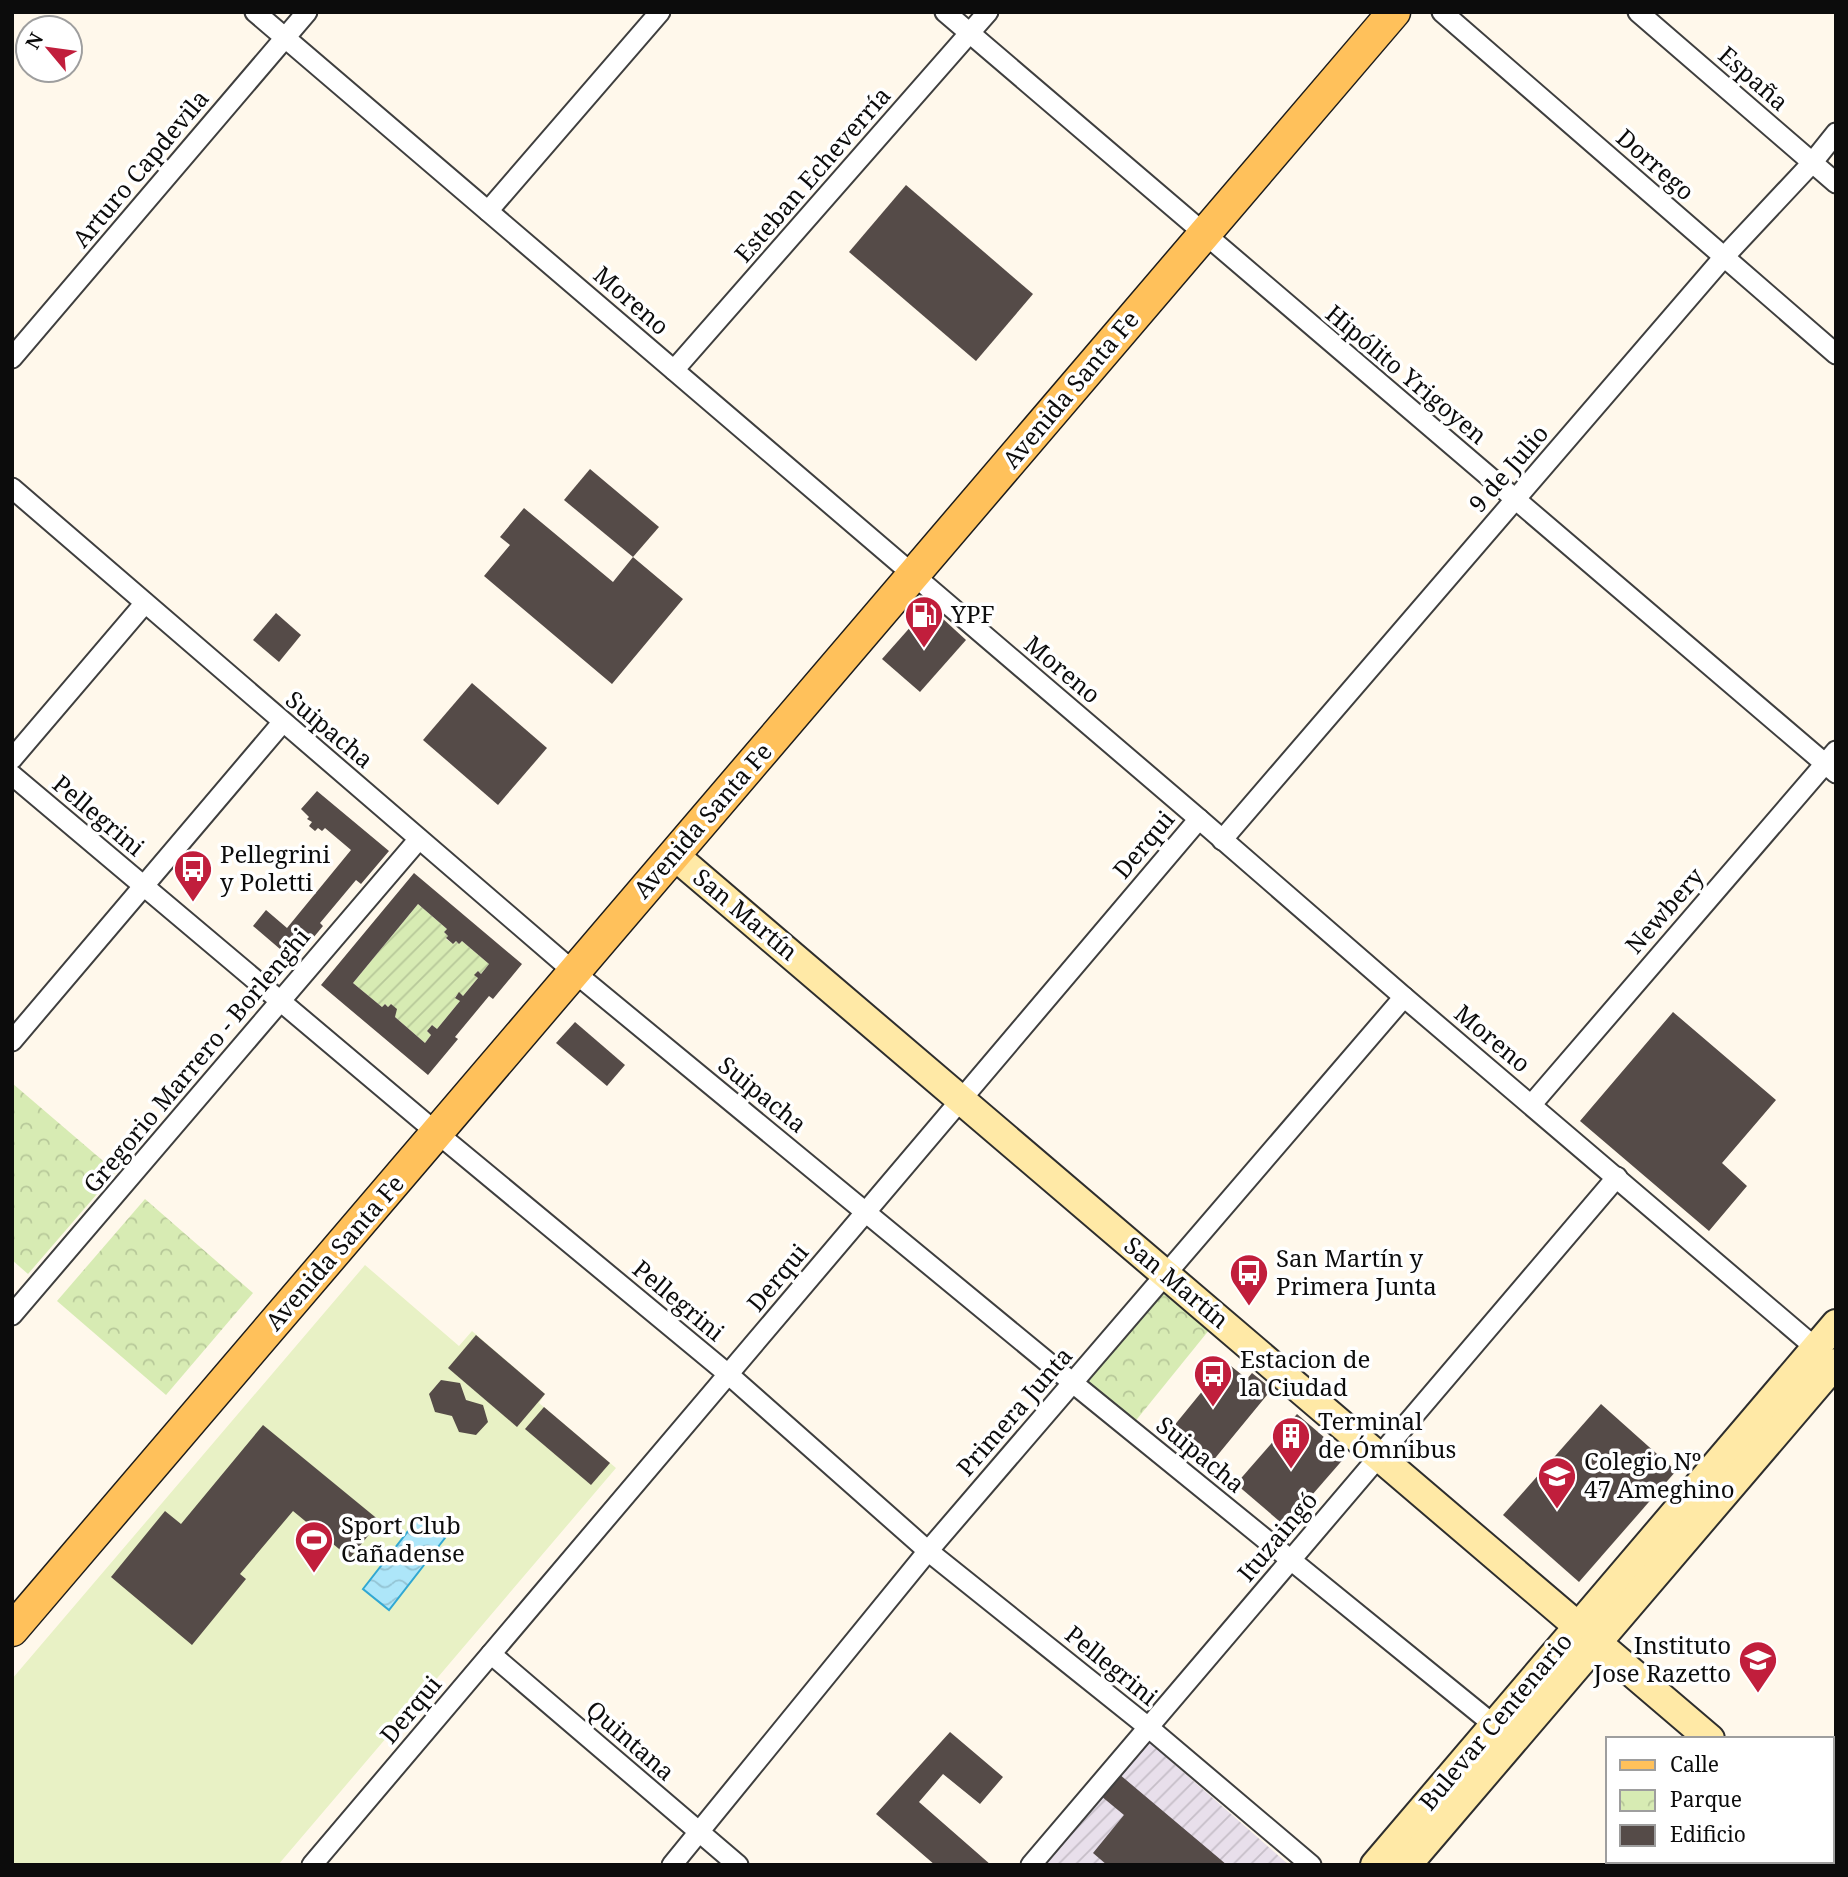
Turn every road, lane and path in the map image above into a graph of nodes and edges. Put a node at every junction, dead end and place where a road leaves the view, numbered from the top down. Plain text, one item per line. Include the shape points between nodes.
1 (256, 12) edge
2 (307, 12) edge
3 (660, 12) edge
4 (945, 12) edge
5 (988, 12) edge
6 (1394, 12) edge
7 (1442, 12) edge
8 (1638, 12) edge
9 (970, 33) junction
10 (285, 38) junction
11 (1836, 133) edge
12 (1812, 163) junction
13 (1836, 183) edge
14 (488, 211) junction
15 (1204, 235) junction
16 (1723, 258) junction
17 (1836, 354) edge
18 (12, 358) edge
19 (674, 370) junction
20 (12, 488) edge
21 (1515, 500) junction
22 (913, 575) junction
23 (145, 603) junction
24 (282, 723) junction
25 (12, 759) edge
26 (1832, 763) edge
27 (12, 775) edge
28 (1199, 819) junction
29 (419, 838) junction
30 (1222, 840) junction
31 (674, 855) junction
32 (144, 886) junction
33 (574, 972) junction
34 (1404, 997) junction
35 (281, 1000) junction
36 (12, 1041) edge
37 (961, 1100) junction
38 (1532, 1104) junction
39 (437, 1133) junction
40 (1617, 1177) junction
41 (866, 1212) junction
42 (1165, 1274) junction
43 (12, 1315) edge
44 (1836, 1324) edge
45 (1831, 1360) edge
46 (728, 1374) junction
47 (1073, 1383) junction
48 (1379, 1457) junction
49 (928, 1551) junction
50 (1291, 1560) junction
51 (15, 1623) edge
52 (1588, 1634) junction
53 (491, 1654) junction
54 (1494, 1725) junction
55 (1148, 1727) junction
56 (1708, 1737) edge
57 (700, 1832) junction
58 (312, 1865) edge
59 (672, 1865) edge
60 (738, 1865) edge
61 (1031, 1865) edge
62 (1311, 1865) edge
63 (1375, 1865) edge
64 (1407, 1865) edge

1 - 10 street, Moreno
2 - 10 street, Arturo Capdevila
3 - 14 street
4 - 9 street, Hipólito Yrigoyen
5 - 9 street, Esteban Echeverría
6 - 15 main road, Avenida Santa Fe
7 - 16 street, Dorrego
8 - 12 street, España
9 - 15 street, Hipólito Yrigoyen
9 - 19 street, Esteban Echeverría
10 - 14 street, Moreno
10 - 18 street, Arturo Capdevila
11 - 12 street, 9 de Julio
12 - 13 street, España
12 - 16 street, 9 de Julio
14 - 19 street, Moreno
15 - 21 street, Hipólito Yrigoyen
15 - 22 main road, Avenida Santa Fe
16 - 17 street, Dorrego
16 - 21 street, 9 de Julio
19 - 22 street, Moreno
20 - 23 street, Suipacha
21 - 26 street, Hipólito Yrigoyen
21 - 30 street, 9 de Julio
22 - 28 street, Moreno
22 - 31 main road, Avenida Santa Fe
23 - 24 street, Suipacha
23 - 25 street
24 - 29 street, Suipacha
24 - 32 street
26 - 38 street, Newbery
27 - 32 street, Pellegrini
28 - 30 street, Moreno
28 - 37 street, Derqui
29 - 33 street, Suipacha
29 - 35 street, Gregorio Marrero - Borlenghi
30 - 34 street, Moreno
31 - 33 main road, Avenida Santa Fe
31 - 37 main road, San Martín
32 - 35 street, Pellegrini
32 - 36 street
33 - 39 main road, Avenida Santa Fe
33 - 41 street, Suipacha
34 - 38 street, Moreno
34 - 42 street, Primera Junta
35 - 39 street, Pellegrini
35 - 43 street, Gregorio Marrero - Borlenghi
37 - 41 street, Derqui
37 - 42 main road, San Martín
38 - 40 street, Moreno
39 - 46 street, Pellegrini
39 - 51 main road, Avenida Santa Fe
40 - 45 street, Moreno
40 - 48 street, Ituzaingó
41 - 46 street, Derqui
41 - 47 street, Suipacha
42 - 47 street, Primera Junta
42 - 48 main road, San Martín
44 - 45 main road, Bulevar Centenario
45 - 52 main road, Bulevar Centenario
46 - 49 street, Pellegrini
46 - 53 street, Derqui
47 - 49 street, Primera Junta
47 - 50 street, Suipacha
48 - 50 street, Ituzaingó
48 - 52 main road, San Martín
49 - 55 street, Pellegrini
49 - 57 street, Primera Junta
50 - 54 street, Suipacha
50 - 55 street, Ituzaingó
52 - 54 main road, Bulevar Centenario
52 - 56 main road, San Martín
52 - 64 main road, Bulevar Centenario
53 - 57 street, Quintana
53 - 58 street, Derqui
54 - 63 main road, Bulevar Centenario
55 - 61 street, Ituzaingó
55 - 62 street, Pellegrini
57 - 59 street, Primera Junta
57 - 60 street, Quintana

